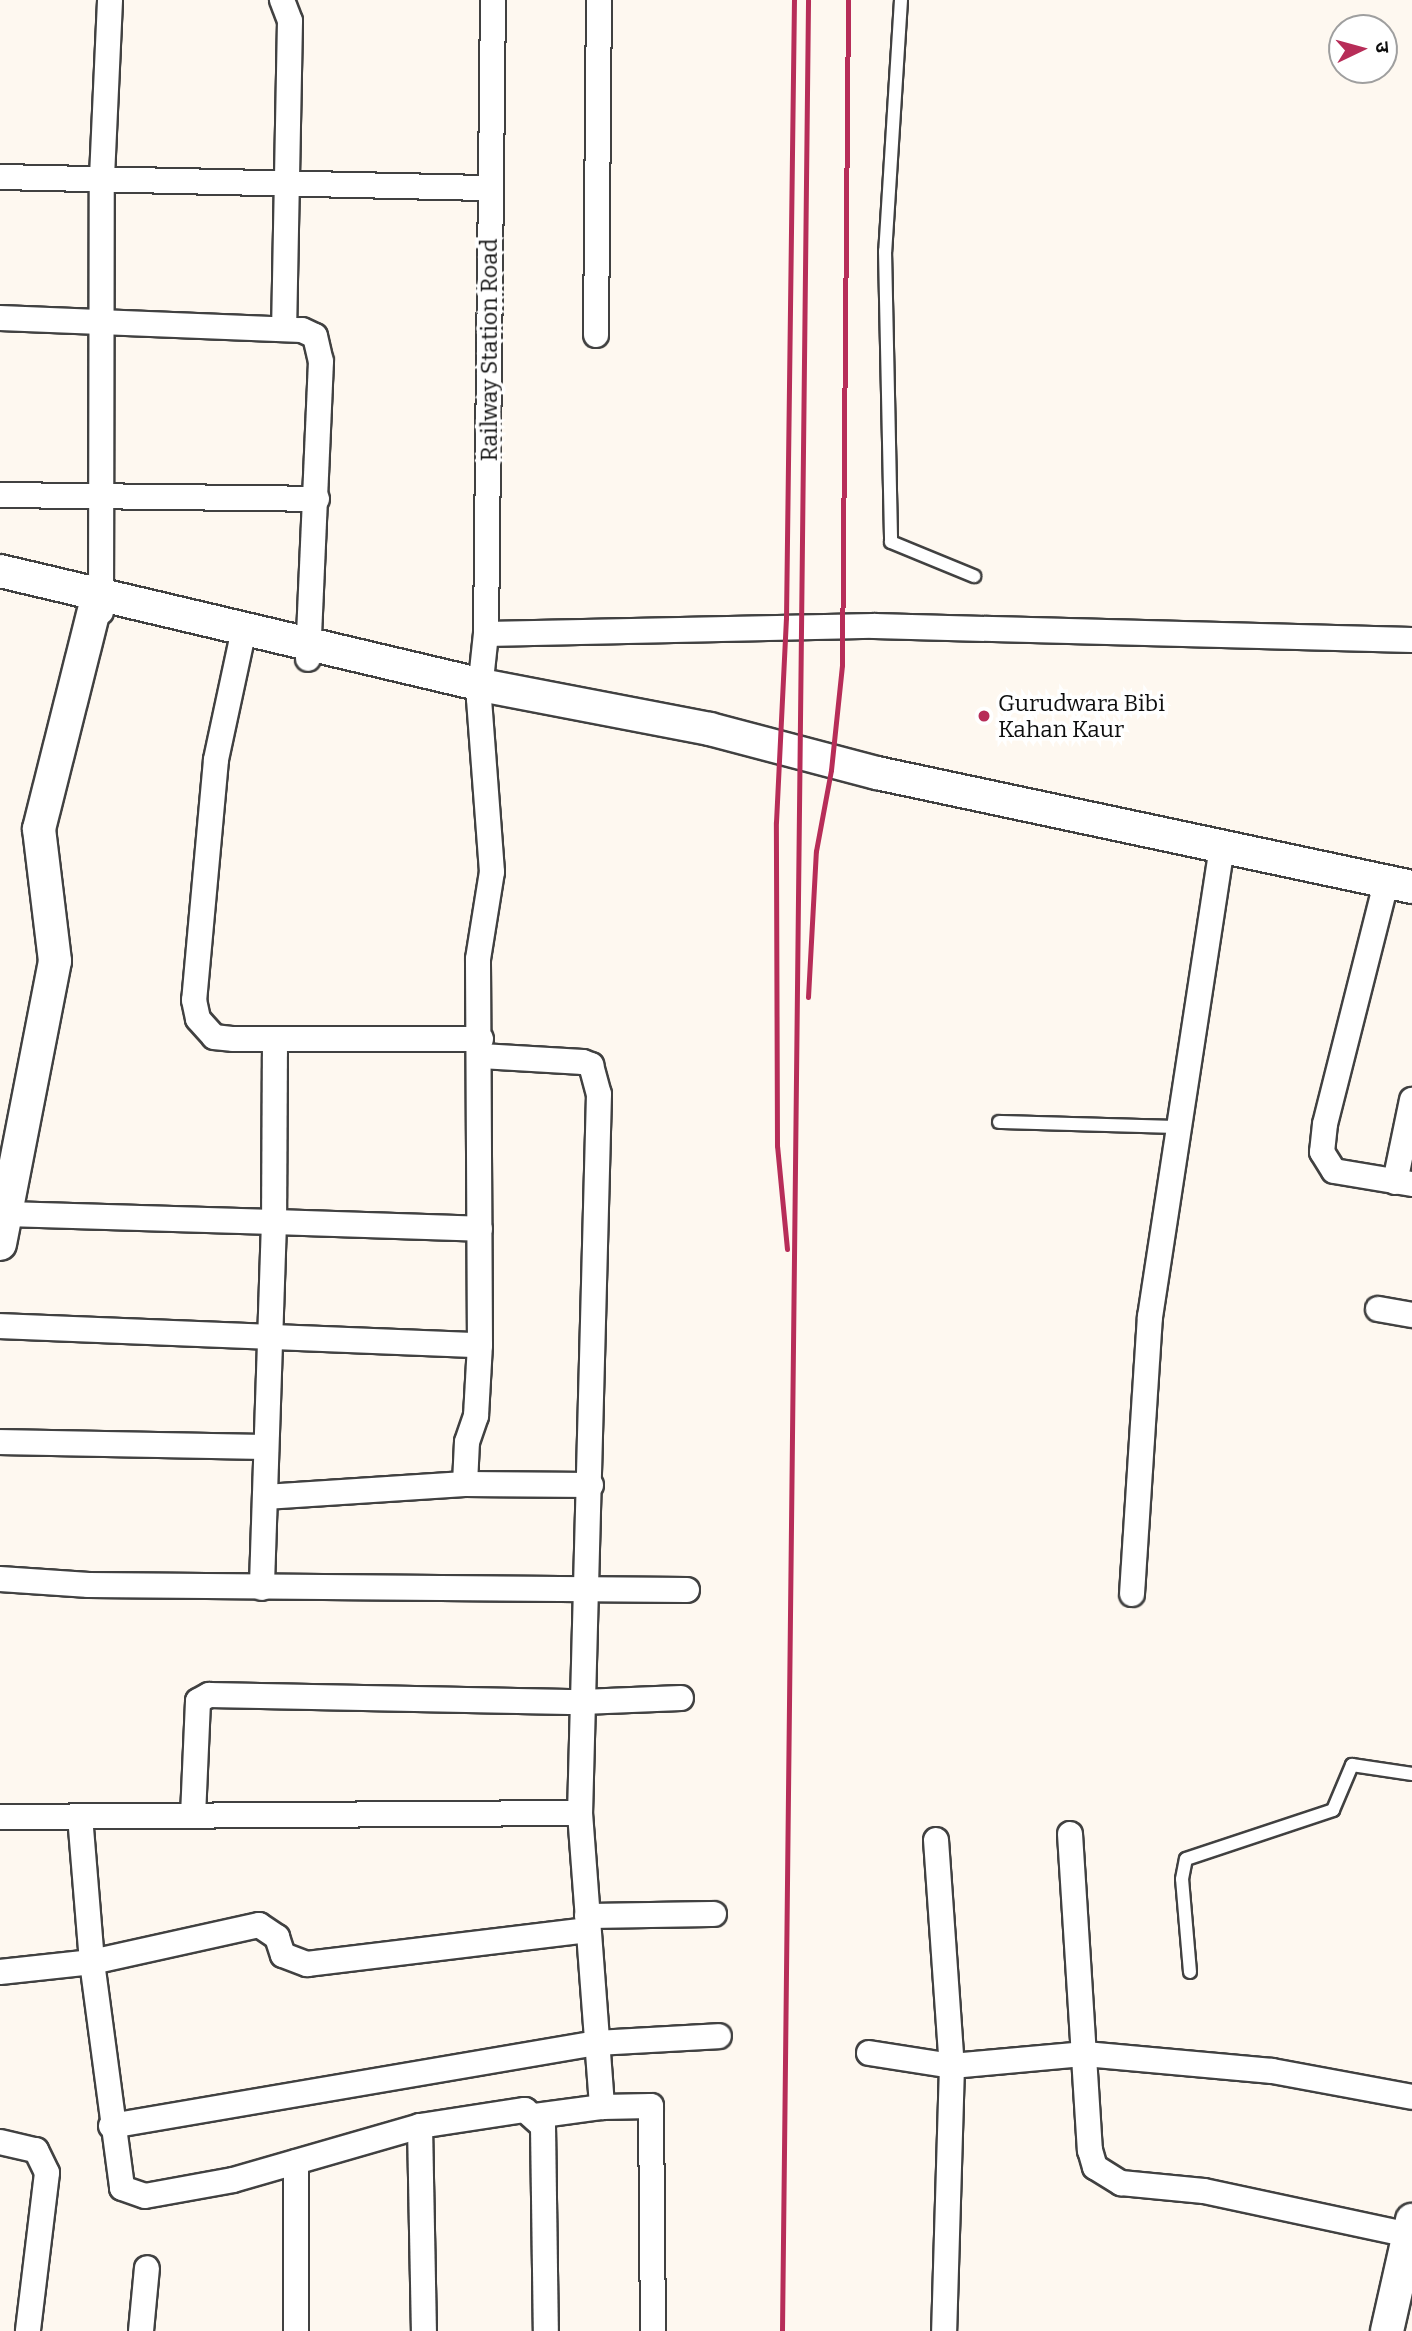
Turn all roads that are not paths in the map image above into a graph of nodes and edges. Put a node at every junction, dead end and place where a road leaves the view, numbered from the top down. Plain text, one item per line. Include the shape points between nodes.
1 (110, 0) edge
2 (282, 0) edge
3 (493, 0) edge
4 (599, 0) edge
5 (901, 0) edge
6 (0, 177) edge
7 (102, 177) junction
8 (286, 181) junction
9 (490, 188) junction
10 (0, 318) edge
11 (100, 323) junction
12 (284, 329) junction
13 (596, 335) dead end
14 (0, 495) edge
15 (103, 499) junction
16 (317, 499) junction
17 (0, 571) edge
18 (974, 576) dead end
19 (0, 587) edge
20 (99, 606) junction
21 (486, 634) junction
22 (1412, 640) edge
23 (242, 643) junction
24 (308, 652) junction
25 (480, 692) junction
26 (1220, 860) junction
27 (1403, 893) edge
28 (275, 1038) junction
29 (481, 1047) junction
30 (1412, 1100) edge
31 (999, 1122) dead end
32 (1179, 1127) junction
33 (7, 1171) edge
34 (1404, 1183) edge
35 (274, 1222) junction
36 (3, 1229) edge
37 (481, 1229) junction
38 (1378, 1309) dead end
39 (1412, 1315) edge
40 (0, 1326) edge
41 (270, 1340) junction
42 (480, 1345) junction
43 (0, 1442) edge
44 (266, 1447) junction
45 (465, 1484) junction
46 (591, 1485) junction
47 (265, 1497) junction
48 (0, 1579) edge
49 (262, 1588) junction
50 (687, 1590) dead end
51 (586, 1591) junction
52 (1132, 1594) dead end
53 (681, 1698) dead end
54 (582, 1702) junction
55 (1412, 1774) edge
56 (580, 1813) junction
57 (80, 1816) junction
58 (193, 1816) junction
59 (0, 1817) edge
60 (1070, 1833) dead end
61 (936, 1840) dead end
62 (714, 1913) dead end
63 (587, 1923) junction
64 (92, 1962) junction
65 (0, 1972) edge
66 (1191, 1972) dead end
67 (719, 2036) dead end
68 (595, 2043) junction
69 (869, 2053) dead end
70 (1084, 2054) junction
71 (952, 2066) junction
72 (1412, 2097) edge
73 (602, 2107) junction
74 (535, 2116) junction
75 (111, 2126) junction
76 (420, 2126) junction
77 (0, 2142) edge
78 (296, 2162) junction
79 (1410, 2228) edge
80 (147, 2268) dead end
81 (28, 2331) edge
82 (141, 2331) edge
83 (296, 2331) edge
84 (424, 2331) edge
85 (546, 2331) edge
86 (653, 2331) edge
87 (944, 2331) edge
88 (1387, 2331) edge

1 - 7 street
2 - 8 street via 290,21
3 - 9 street, Railway Station Road
4 - 13 street
5 - 18 lane via 885,251 891,542
6 - 7 street
7 - 8 street
7 - 11 street
8 - 9 street
8 - 12 street
9 - 21 street, Railway Station Road
10 - 11 street
11 - 12 street
11 - 15 street
12 - 16 street via 315,336 320,347
14 - 15 street
15 - 16 street
15 - 20 street
16 - 24 street
17 - 20 street
19 - 20 street
20 - 23 street
20 - 24 street
20 - 33 street via 39,829 55,961
21 - 22 street via 874,626
21 - 25 street, Railway Station Road
23 - 24 street
23 - 28 street via 216,760 194,1000 198,1019 214,1037
24 - 25 street
25 - 26 street via 800,762 883,788
25 - 27 street via 710,729 877,773
25 - 29 street, Railway Station Road via 492,848 478,959
26 - 27 street
26 - 32 street
27 - 34 street via 1325,1124 1322,1152 1334,1171
28 - 29 street
28 - 35 street
29 - 37 street, Railway Station Road
29 - 46 street via 583,1062 591,1065 597,1078
30 - 34 street
31 - 32 lane
32 - 52 street via 1150,1317
33 - 36 street
35 - 36 street
35 - 37 street
35 - 41 street
37 - 42 street, Railway Station Road
38 - 39 street
40 - 41 street
41 - 42 street
41 - 44 street
42 - 45 street, Railway Station Road via 476,1416 467,1442
43 - 44 street
44 - 47 street
45 - 46 street
45 - 47 street
46 - 51 street
47 - 49 street
48 - 49 street
49 - 51 street
50 - 51 street
51 - 54 street
53 - 54 street
54 - 56 street
54 - 58 street via 202,1697 197,1707
55 - 66 lane via 1352,1765 1333,1810 1185,1858 1182,1879
56 - 58 street
56 - 63 street
57 - 58 street
57 - 59 street
57 - 64 street
60 - 70 street
61 - 71 street
62 - 63 street
63 - 64 street via 307,1964 283,1955 277,1937 259,1925
63 - 68 street
64 - 65 street
64 - 75 street
67 - 68 street
68 - 73 street
68 - 75 street
69 - 71 street
70 - 71 street
70 - 72 street via 1272,2071
70 - 79 street via 1090,2150 1096,2167 1108,2178
71 - 87 street
73 - 74 street
73 - 86 street via 651,2106
74 - 76 street via 525,2110
74 - 85 street via 543,2126
75 - 78 street via 118,2177 131,2194 145,2196 233,2180
76 - 78 street
76 - 84 street
77 - 81 street via 36,2150 47,2173
78 - 83 street
79 - 88 street
80 - 82 street

